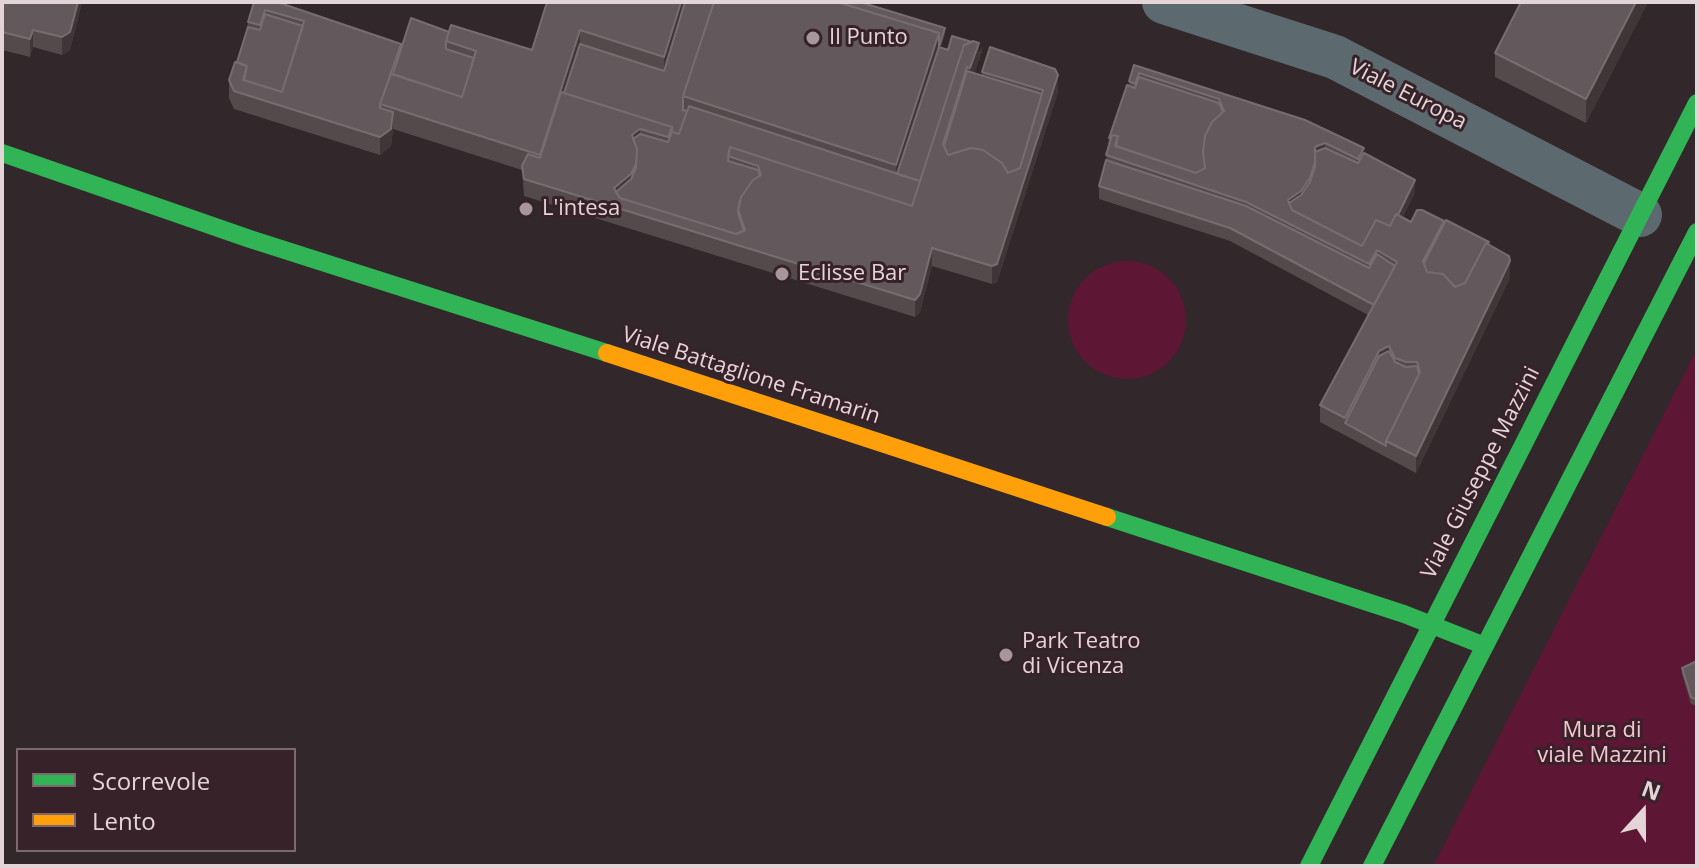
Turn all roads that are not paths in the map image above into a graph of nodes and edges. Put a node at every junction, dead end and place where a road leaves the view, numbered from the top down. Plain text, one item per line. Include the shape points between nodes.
1 (1164, 2) edge
2 (1697, 103) edge
3 (2, 153) edge
4 (1640, 215) junction
5 (1697, 232) edge
6 (1431, 625) junction
7 (1485, 646) junction
8 (1309, 866) edge
9 (1372, 866) edge

1 - 4 street, Viale Europa via 1335,57
2 - 4 main road, Viale Giuseppe Mazzini
3 - 6 main road, Viale Battaglione Framarin
4 - 6 main road, Viale Giuseppe Mazzini
5 - 7 main road
6 - 7 main road, Viale Battaglione Framarin
6 - 8 main road, Viale Giuseppe Mazzini
7 - 9 main road

